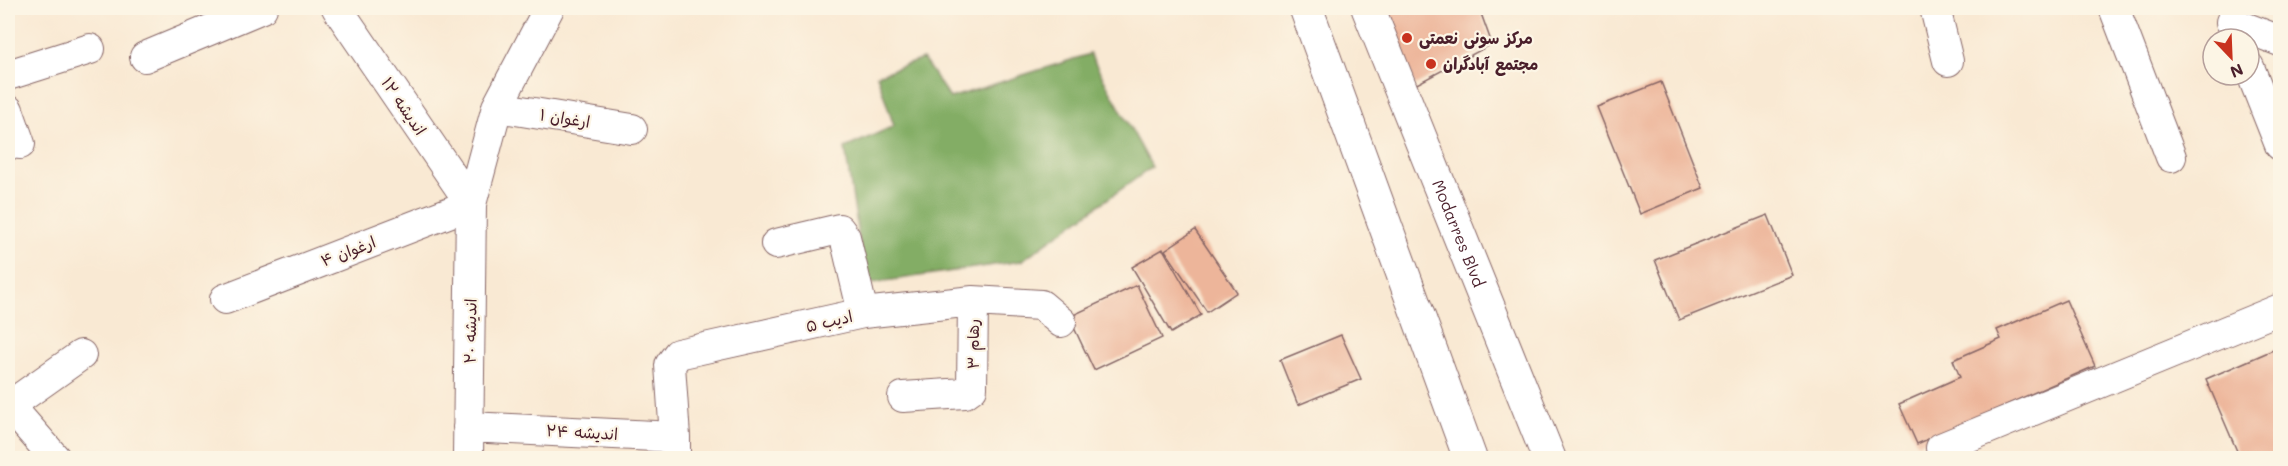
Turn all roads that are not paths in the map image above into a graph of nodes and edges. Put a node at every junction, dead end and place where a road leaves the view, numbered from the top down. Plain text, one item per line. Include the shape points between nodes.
1 (262, 8) edge
2 (337, 8) edge
3 (549, 8) edge
4 (1306, 8) edge
5 (1368, 8) edge
6 (1935, 8) edge
7 (2114, 8) edge
8 (2231, 23) edge
9 (2280, 41) edge
10 (90, 49) dead end
11 (145, 57) dead end
12 (1948, 61) dead end
13 (8, 75) edge
14 (2257, 87) edge
15 (497, 107) junction
16 (8, 110) edge
17 (632, 129) dead end
18 (20, 144) dead end
19 (2280, 145) edge
20 (2171, 158) dead end
21 (471, 204) junction
22 (776, 244) dead end
23 (225, 299) dead end
24 (973, 301) junction
25 (2280, 309) edge
26 (863, 313) junction
27 (1062, 322) dead end
28 (81, 355) dead end
29 (903, 397) dead end
30 (8, 405) edge
31 (468, 427) junction
32 (675, 448) edge
33 (1941, 448) dead end
34 (55, 459) edge
35 (468, 459) edge
36 (1470, 459) edge
37 (1549, 459) edge

1 - 11 street
2 - 21 street, اندیشه ۱۲
3 - 15 street, اندیشه ۲۰
4 - 36 main road
5 - 37 main road, Modarres Blvd
6 - 12 street
7 - 20 street
8 - 9 street
10 - 13 street
14 - 19 street
15 - 17 street, ارغوان ۱
15 - 21 street, اندیشه ۲۰
16 - 18 street
21 - 23 street, ارغوان ۴
21 - 31 street, اندیشه ۲۰
22 - 26 street via 839,229 845,237
24 - 26 street, ادیب ۵
24 - 27 street, ادیب ۵ via 1041,305
24 - 29 street, رهام ۳ via 972,388 965,393
25 - 33 street
26 - 32 street, ادیب ۵ via 678,354 670,364
28 - 30 street
30 - 34 street
31 - 32 street, اندیشه ۲۴
31 - 35 street, اندیشه ۲۰

